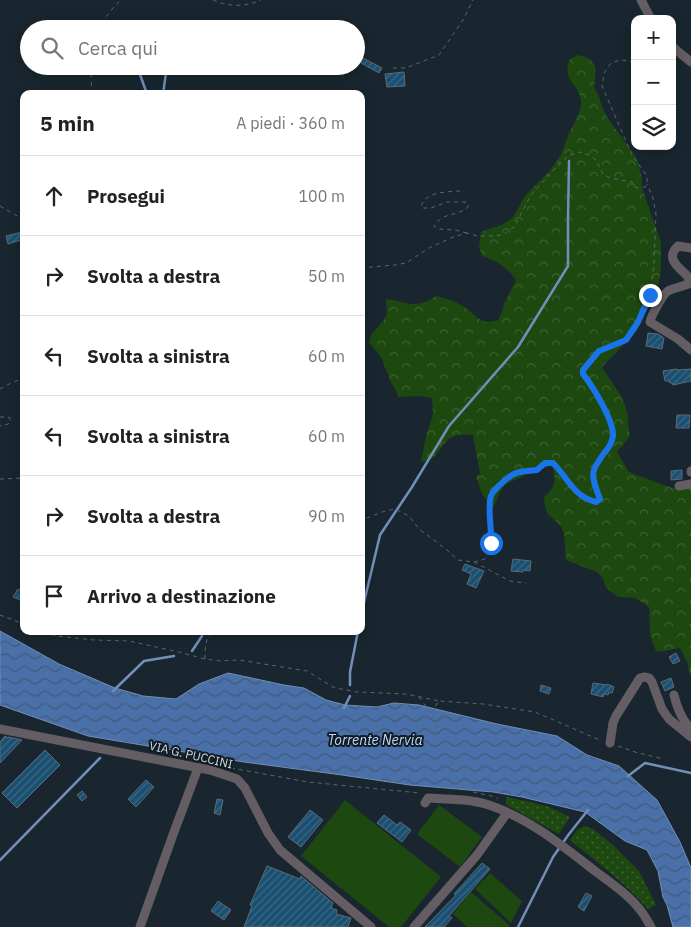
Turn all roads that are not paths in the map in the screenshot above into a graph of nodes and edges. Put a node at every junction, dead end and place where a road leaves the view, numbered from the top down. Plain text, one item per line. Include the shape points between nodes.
1 (642, 0) edge
2 (649, 15) edge
3 (676, 49) edge
4 (691, 62) edge
5 (691, 248) edge
6 (691, 350) edge
7 (691, 484) edge
8 (678, 486) dead end
9 (674, 695) dead end
10 (0, 728) edge
11 (691, 728) edge
12 (691, 737) edge
13 (610, 743) road end
14 (198, 768) junction
15 (248, 778) dead end
16 (237, 779) junction
17 (425, 804) dead end
18 (507, 813) junction
19 (140, 927) edge
20 (370, 927) edge
21 (414, 927) edge
22 (651, 927) edge

1 - 2 street
3 - 4 street
5 - 6 street via 678,246 673,255 677,267 688,277 688,284 665,292 650,322
7 - 8 street
9 - 11 street via 680,715
10 - 14 street, VIA G. PUCCINI
12 - 13 street via 669,719 652,682 644,677 640,678 616,716
14 - 16 street, VIA G. PUCCINI
14 - 19 street
15 - 16 street
16 - 20 street, VIA G. PUCCINI via 280,850
17 - 18 street via 428,798 462,800 487,804
18 - 21 street via 477,855
18 - 22 street via 569,850 621,890

